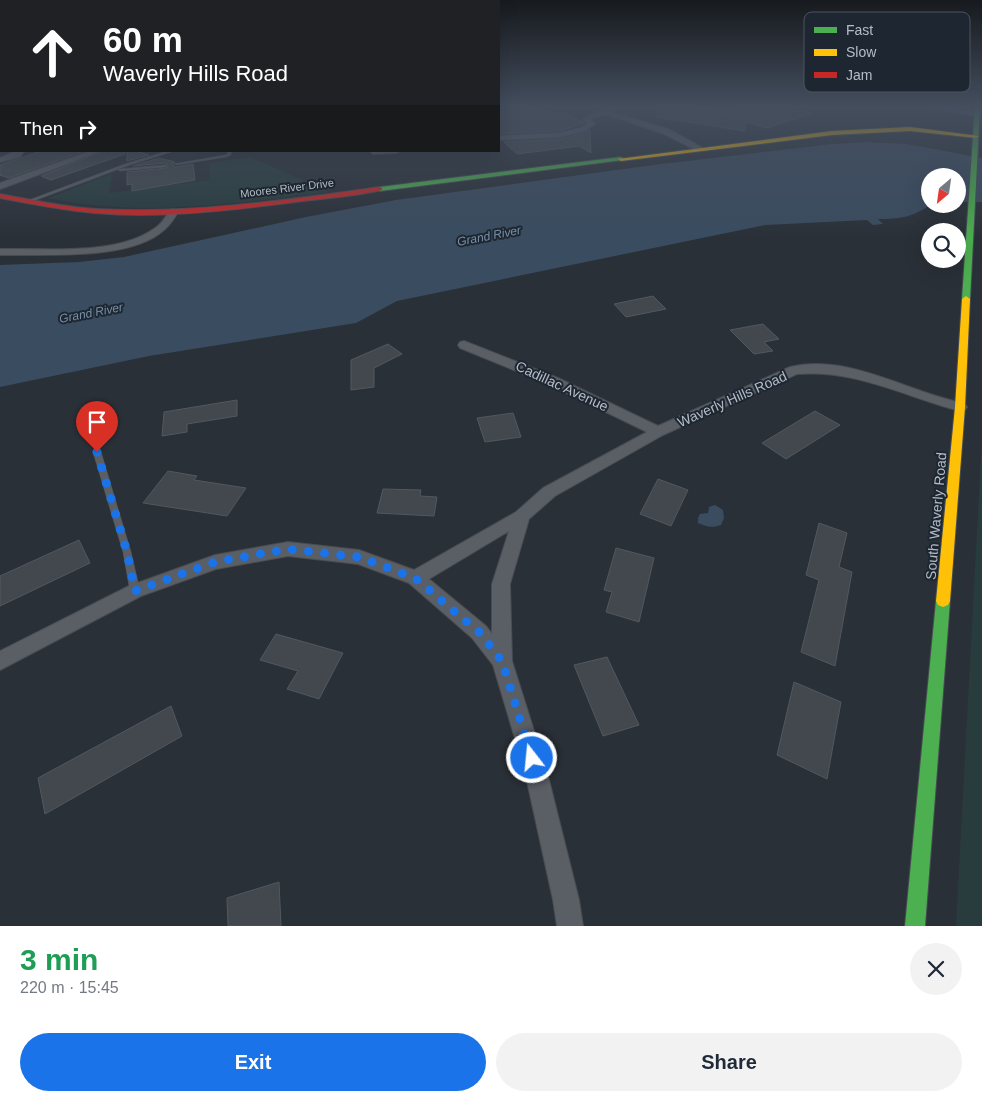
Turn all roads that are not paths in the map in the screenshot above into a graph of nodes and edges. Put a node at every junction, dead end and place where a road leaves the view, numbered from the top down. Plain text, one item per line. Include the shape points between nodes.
1 (680, 150) edge
2 (974, 150) edge
3 (19, 152) edge
4 (95, 152) edge
5 (169, 152) edge
6 (229, 152) edge
7 (0, 160) edge
8 (176, 164) dead end
9 (165, 166) dead end
10 (112, 170) junction
11 (0, 186) edge
12 (0, 196) edge
13 (26, 202) junction
14 (173, 212) junction
15 (0, 252) edge
16 (464, 344) dead end
17 (960, 407) junction
18 (658, 432) junction
19 (97, 452) dead end
20 (522, 516) junction
21 (415, 578) junction
22 (135, 591) junction
23 (0, 661) edge
24 (502, 661) junction
25 (570, 926) edge
26 (915, 926) edge

1 - 14 street, Moores River Drive via 207,211
2 - 17 street, South Waverly Road
3 - 7 street
4 - 11 street
5 - 10 lane
6 - 8 lane via 226,156
9 - 10 lane
10 - 13 lane
12 - 13 street, Moores River Drive
13 - 14 street, Moores River Drive via 77,210
14 - 15 street via 157,232 117,246
16 - 18 street, Cadillac Avenue via 553,381
17 - 18 street, Waverly Hills Road via 850,371 817,368 796,370
17 - 26 street, South Waverly Road
18 - 20 street, Waverly Hills Road via 549,492
19 - 22 lane via 127,552
20 - 21 street, Waverly Hills Road
20 - 24 street via 501,584
21 - 22 street via 359,557 288,549 215,562
21 - 24 street via 479,632
22 - 23 street
24 - 25 street via 536,772

